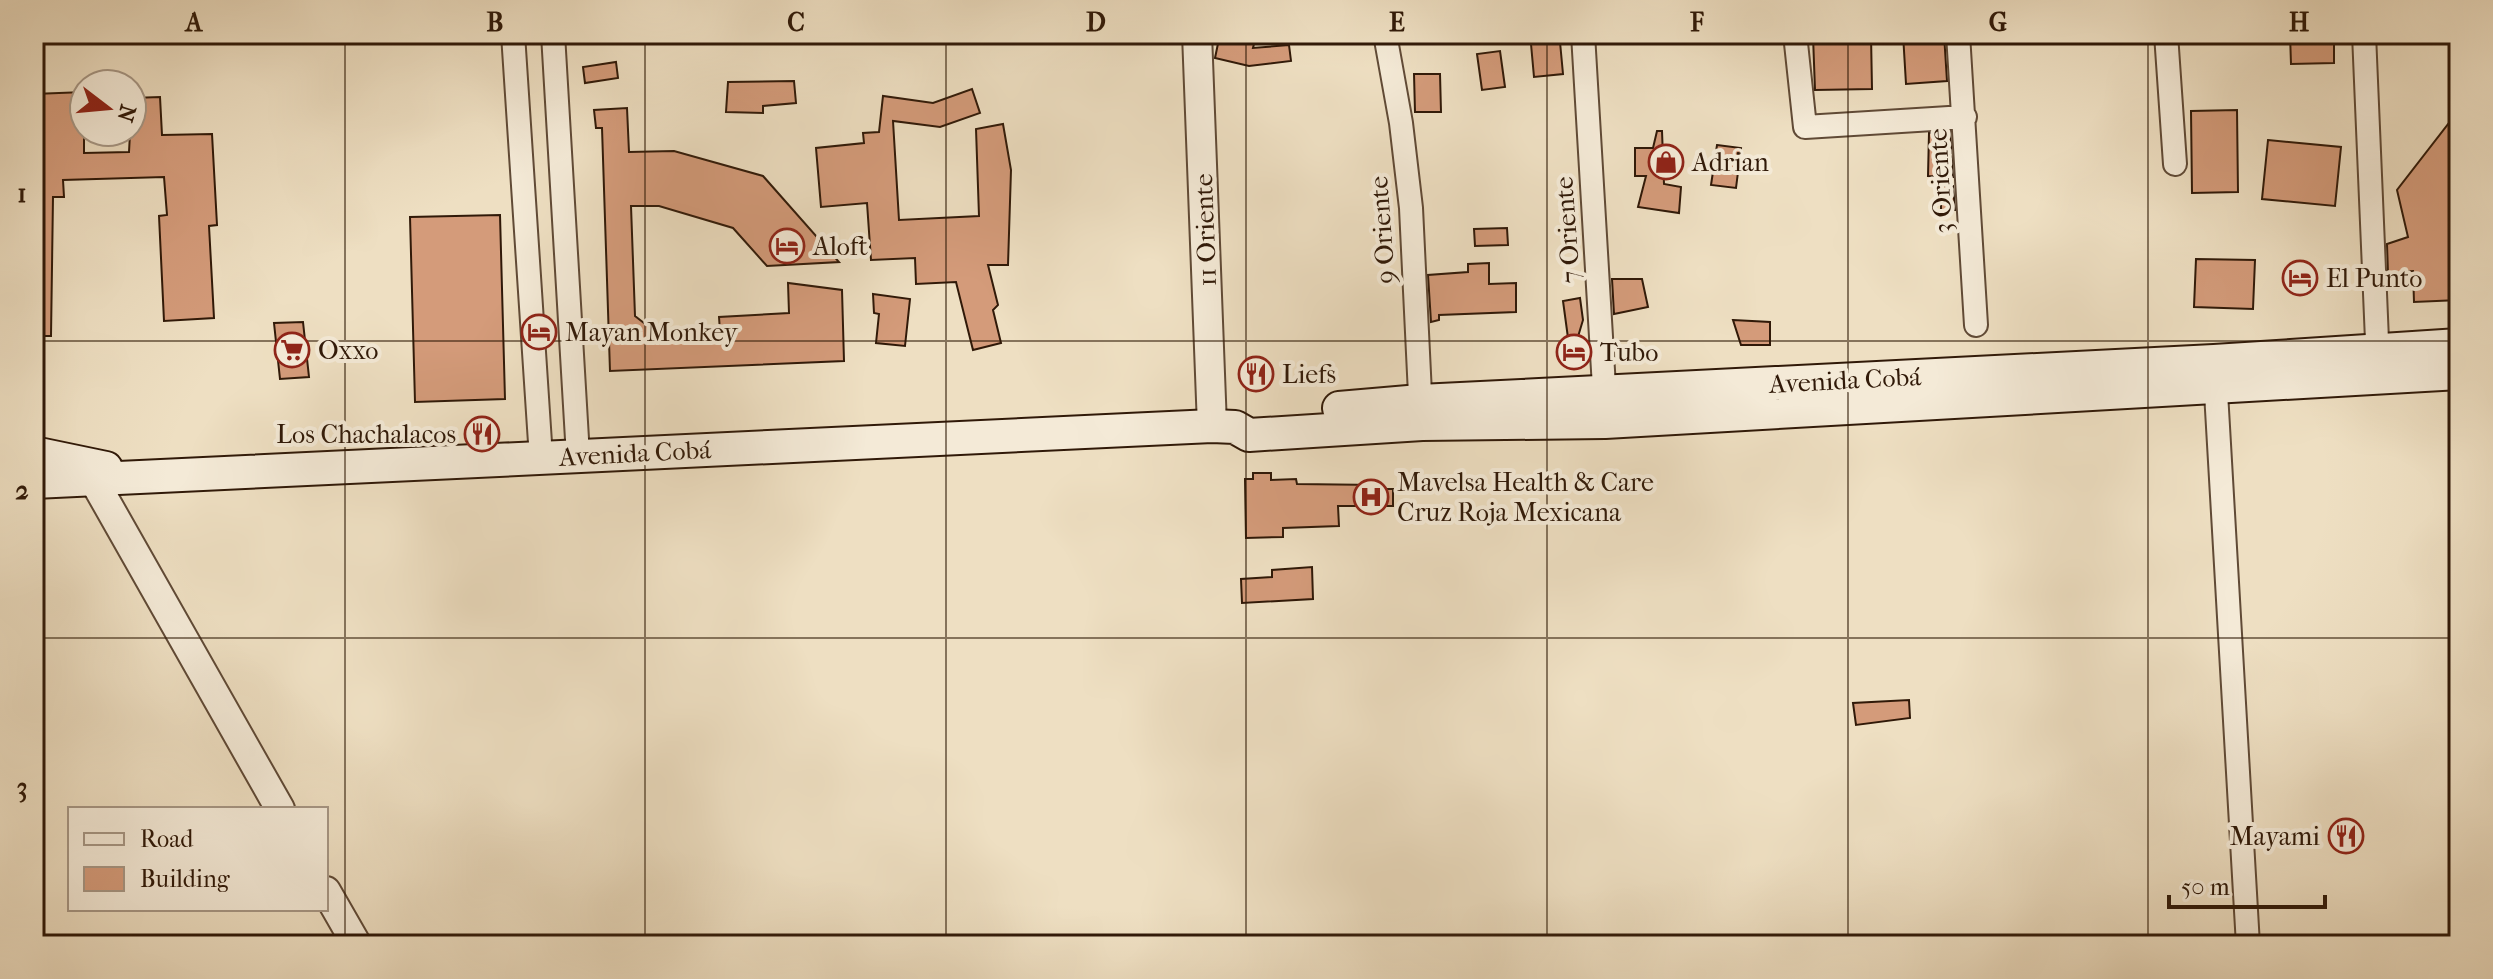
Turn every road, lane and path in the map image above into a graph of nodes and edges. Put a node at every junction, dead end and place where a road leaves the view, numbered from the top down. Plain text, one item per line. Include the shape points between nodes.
1 (513, 34) edge
2 (553, 34) edge
3 (1197, 34) edge
4 (1385, 34) edge
5 (1583, 34) edge
6 (1795, 34) edge
7 (1958, 34) edge
8 (2166, 34) edge
9 (2364, 34) edge
10 (1965, 117) junction
11 (2175, 164) dead end
12 (1976, 325) dead end
13 (2459, 345) edge
14 (2378, 363) junction
15 (2215, 373) junction
16 (2459, 373) edge
17 (1605, 408) junction
18 (1421, 412) junction
19 (1224, 426) junction
20 (34, 453) edge
21 (578, 456) junction
22 (541, 458) junction
23 (140, 477) junction
24 (93, 479) junction
25 (34, 482) edge
26 (279, 807) edge
27 (328, 894) edge
28 (357, 945) edge
29 (2248, 945) edge

1 - 22 street
2 - 21 street
3 - 19 street, 11 Oriente
4 - 18 street, 9 Oriente via 1411,208
5 - 17 street, 7 Oriente
6 - 10 street via 1805,127
7 - 10 street, 3 Oriente
8 - 11 street
9 - 14 street
10 - 12 street, 3 Oriente
13 - 14 main road, Avenida Cobá
14 - 15 main road, Avenida Cobá
14 - 16 main road, Avenida Cobá
15 - 17 main road, Avenida Cobá
15 - 29 street
17 - 18 main road, Avenida Cobá
18 - 19 main road, Avenida Cobá via 1249,435
19 - 21 main road, Avenida Cobá
20 - 23 main road
21 - 22 main road, Avenida Cobá
22 - 23 main road, Avenida Cobá
23 - 24 main road, Avenida Cobá
24 - 25 main road, Avenida Cobá
24 - 26 street
27 - 28 street

